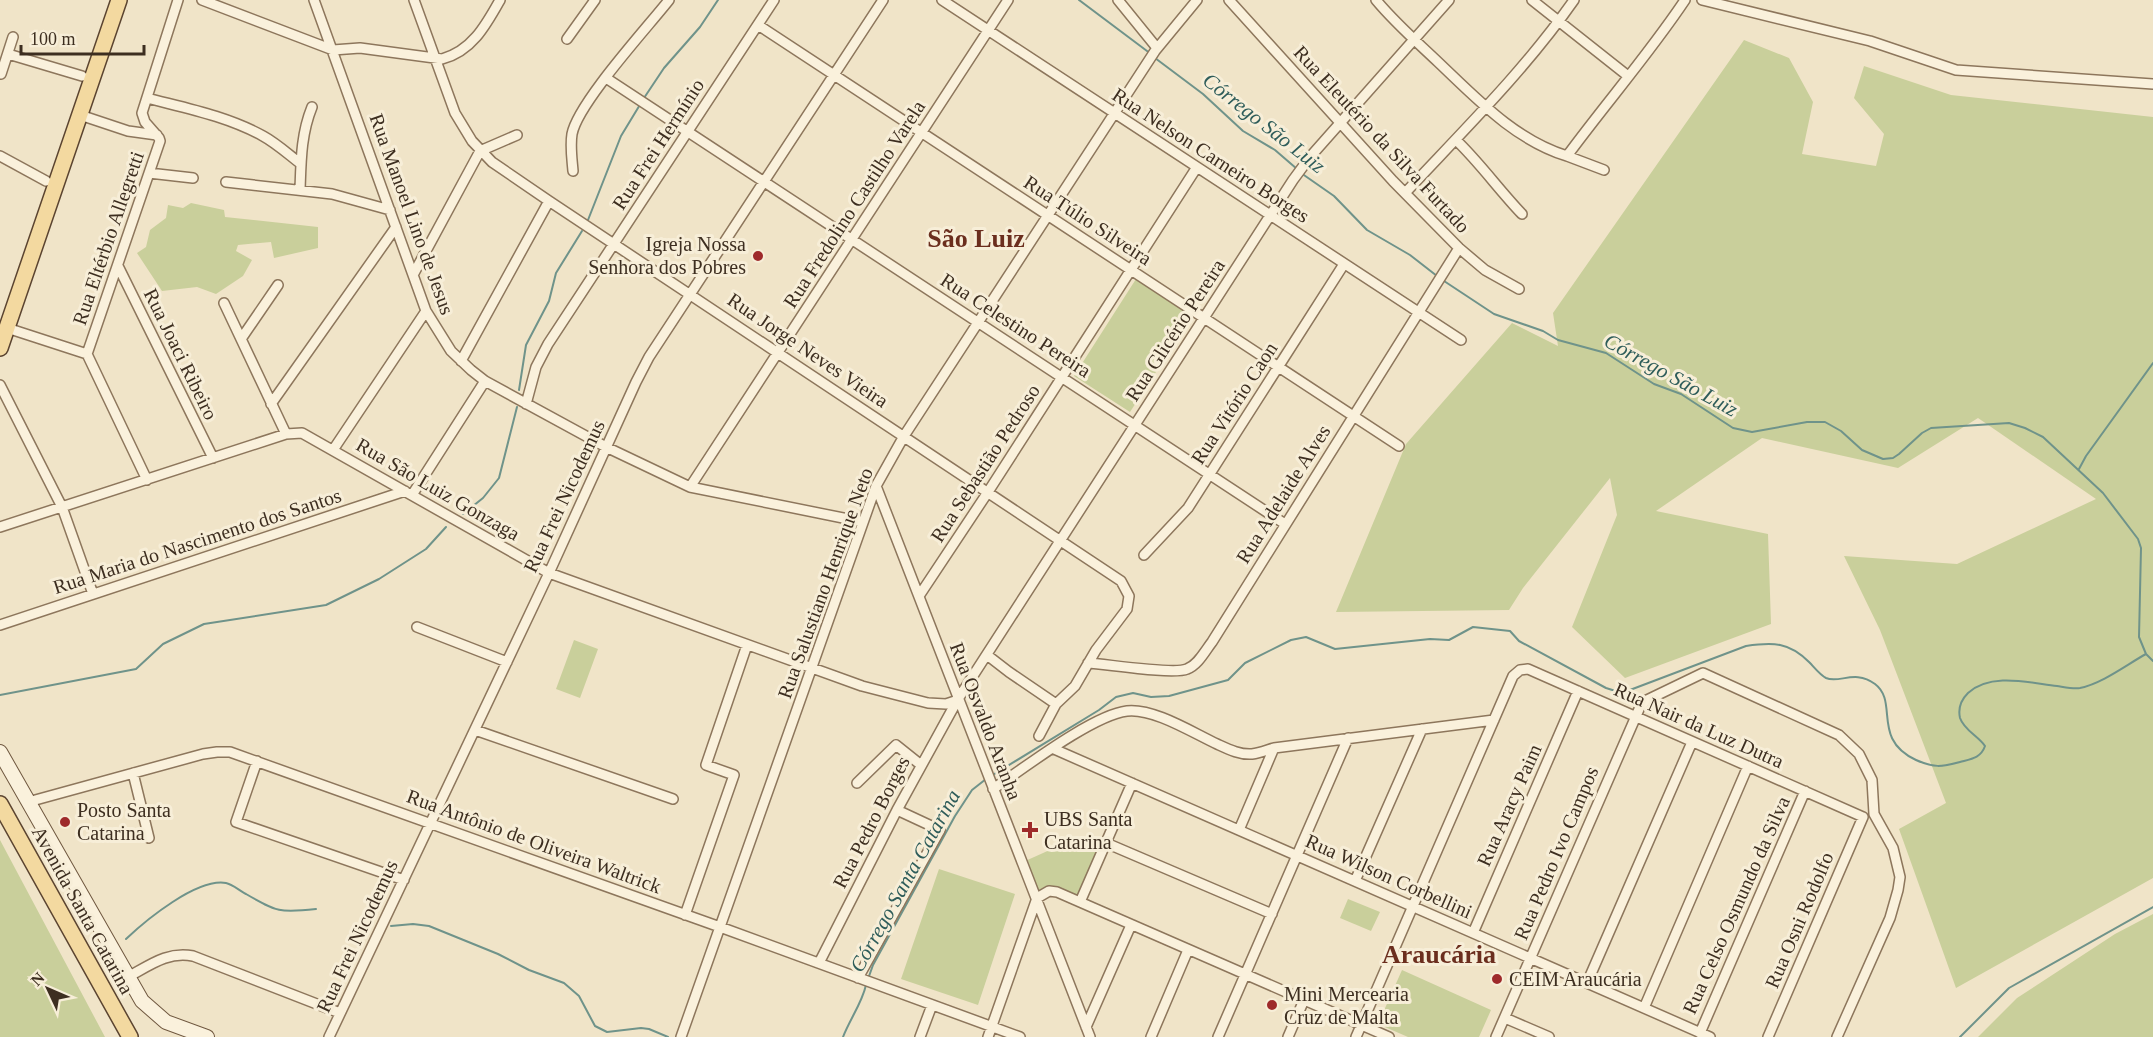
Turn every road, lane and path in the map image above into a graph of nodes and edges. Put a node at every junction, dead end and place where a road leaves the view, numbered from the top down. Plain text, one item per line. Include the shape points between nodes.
1 (108, 0) edge
2 (119, 0) edge
3 (178, 0) edge
4 (202, 0) edge
5 (314, 0) edge
6 (414, 0) edge
7 (500, 0) edge
8 (595, 0) edge
9 (669, 0) edge
10 (774, 0) edge
11 (883, 0) edge
12 (942, 0) edge
13 (1008, 0) edge
14 (1118, 0) edge
15 (1197, 0) edge
16 (1230, 0) edge
17 (1376, 0) edge
18 (1449, 0) edge
19 (1532, 0) edge
20 (1574, 0) edge
21 (1685, 0) edge
22 (1702, 0) edge
23 (215, 2) edge
24 (953, 3) edge
25 (1558, 21) junction
26 (758, 25) junction
27 (989, 31) junction
28 (13, 37) dead end
29 (567, 39) dead end
30 (1414, 39) junction
31 (333, 50) junction
32 (1156, 50) junction
33 (8, 54) junction
34 (435, 59) junction
35 (1, 74) edge
36 (834, 75) junction
37 (82, 76) junction
38 (1628, 76) junction
39 (2153, 76) edge
40 (606, 78) junction
41 (2142, 83) junction
42 (2153, 84) edge
43 (147, 98) junction
44 (312, 107) dead end
45 (1486, 107) junction
46 (1114, 113) junction
47 (80, 115) junction
48 (1340, 122) junction
49 (688, 131) junction
50 (922, 132) junction
51 (157, 135) junction
52 (517, 135) dead end
53 (1455, 140) junction
54 (480, 151) junction
55 (0, 156) edge
56 (1567, 156) junction
57 (301, 164) junction
58 (1197, 167) junction
59 (1604, 170) dead end
60 (573, 171) dead end
61 (149, 173) junction
62 (193, 178) dead end
63 (46, 181) junction
64 (764, 181) junction
65 (226, 182) dead end
66 (300, 190) junction
67 (1405, 193) junction
68 (549, 201) junction
69 (390, 210) junction
70 (1522, 214) dead end
71 (1048, 215) junction
72 (1271, 215) junction
73 (396, 226) junction
74 (852, 239) junction
75 (614, 244) junction
76 (1459, 248) junction
77 (1344, 264) junction
78 (118, 266) junction
79 (1130, 269) junction
80 (413, 275) junction
81 (278, 285) dead end
82 (1519, 289) dead end
83 (690, 293) junction
84 (224, 303) dead end
85 (426, 311) junction
86 (1418, 312) junction
87 (1204, 318) junction
88 (3, 322) edge
89 (978, 322) junction
90 (241, 339) junction
91 (1461, 340) dead end
92 (0, 348) edge
93 (778, 352) junction
94 (87, 354) junction
95 (461, 361) junction
96 (1278, 367) junction
97 (1062, 377) junction
98 (485, 381) junction
99 (0, 385) edge
100 (271, 404) junction
101 (526, 404) junction
102 (1353, 416) junction
103 (1135, 425) junction
104 (286, 434) junction
105 (904, 436) junction
106 (1399, 446) dead end
107 (606, 447) junction
108 (333, 450) junction
109 (213, 458) junction
110 (1210, 474) junction
111 (147, 480) junction
112 (876, 486) junction
113 (690, 487) junction
114 (988, 492) junction
115 (409, 493) junction
116 (62, 507) junction
117 (862, 522) junction
118 (1286, 524) junction
119 (0, 527) edge
120 (1061, 540) junction
121 (1144, 555) dead end
122 (549, 573) junction
123 (93, 594) junction
124 (918, 596) junction
125 (0, 625) edge
126 (417, 627) dead end
127 (747, 645) junction
128 (987, 655) junction
129 (507, 662) junction
130 (1088, 663) junction
131 (811, 668) junction
132 (1578, 691) junction
133 (958, 699) junction
134 (1056, 704) junction
135 (1635, 717) junction
136 (1494, 720) junction
137 (1422, 729) junction
138 (475, 730) junction
139 (1039, 736) dead end
140 (1348, 738) junction
141 (1692, 742) junction
142 (1274, 748) junction
143 (1054, 749) junction
144 (0, 752) edge
145 (257, 761) junction
146 (921, 765) junction
147 (1748, 766) junction
148 (133, 773) junction
149 (857, 783) dead end
150 (1132, 783) junction
151 (992, 787) junction
152 (1805, 791) junction
153 (672, 799) dead end
154 (28, 802) junction
155 (0, 804) edge
156 (897, 810) junction
157 (1874, 814) junction
158 (1863, 817) junction
159 (430, 823) junction
160 (1239, 830) junction
161 (149, 838) dead end
162 (1106, 843) junction
163 (1297, 856) junction
164 (404, 880) junction
165 (1355, 881) junction
166 (1037, 898) junction
167 (1080, 902) junction
168 (1413, 906) junction
169 (1272, 914) junction
170 (685, 915) junction
171 (1131, 925) junction
172 (720, 927) junction
173 (1473, 933) junction
174 (1188, 950) junction
175 (1530, 958) junction
176 (819, 963) junction
177 (1245, 974) junction
178 (129, 977) junction
179 (861, 979) junction
180 (1587, 983) junction
181 (1304, 1000) junction
182 (932, 1005) junction
183 (1644, 1008) junction
184 (340, 1013) junction
185 (1505, 1018) junction
186 (1361, 1025) junction
187 (991, 1027) junction
188 (1086, 1027) junction
189 (1700, 1033) junction
190 (130, 1037) edge
191 (207, 1037) edge
192 (329, 1037) edge
193 (681, 1037) edge
194 (920, 1037) edge
195 (988, 1037) edge
196 (1020, 1037) edge
197 (1090, 1037) edge
198 (1151, 1037) edge
199 (1218, 1037) edge
200 (1288, 1037) edge
201 (1356, 1037) edge
202 (1389, 1037) edge
203 (1496, 1037) edge
204 (1549, 1037) edge
205 (1710, 1037) edge
206 (1768, 1037) edge
207 (1837, 1037) edge

1 - 37 main road
2 - 47 main road
3 - 43 street, Rua Eltérbio Allegretti
4 - 23 street
5 - 31 street, Rua Manoel Lino de Jesus
6 - 34 street, Rua Jorge Neves Vieira
7 - 34 street via 476,39 453,56
8 - 29 street
9 - 40 street
10 - 26 street, Rua Frei Hermínio
11 - 36 street, Rua Frei Nicodemus
12 - 24 street, Rua Nelson Carneiro Borges
13 - 27 street, Rua Fredolino Castilho Varela
14 - 32 street
15 - 32 street, Rua Salustiano Henrique Neto
16 - 48 street, Rua Eleutério da Silva Furtado
17 - 30 street
18 - 30 street, Rua Glicério Pereira
19 - 25 street
20 - 25 street
21 - 38 street
22 - 41 street via 1870,41 1956,70
23 - 31 street
24 - 27 street, Rua Nelson Carneiro Borges
25 - 38 street
25 - 45 street
26 - 36 street, Rua Túlio Silveira
26 - 49 street, Rua Frei Hermínio
27 - 46 street, Rua Nelson Carneiro Borges
27 - 50 street, Rua Fredolino Castilho Varela
28 - 33 street
30 - 45 street
30 - 48 street, Rua Glicério Pereira
31 - 34 street via 360,48
31 - 69 street, Rua Manoel Lino de Jesus
32 - 46 street, Rua Salustiano Henrique Neto
33 - 35 street
33 - 37 street
34 - 54 street, Rua Jorge Neves Vieira via 455,113
36 - 50 street, Rua Túlio Silveira
36 - 64 street, Rua Frei Nicodemus
37 - 63 main road
38 - 56 street
39 - 41 street
40 - 49 street, Rua Celestino Pereira
40 - 60 street via 574,126
41 - 42 street
43 - 51 street, Rua Eltérbio Allegretti via 142,119
43 - 57 street via 245,128 277,145
44 - 57 street via 304,130
45 - 53 street
45 - 56 street via 1537,145
46 - 58 street, Rua Nelson Carneiro Borges
46 - 71 street, Rua Salustiano Henrique Neto
47 - 51 street
47 - 88 main road
48 - 67 street, Rua Eleutério da Silva Furtado
48 - 72 street, Rua Glicério Pereira via 1304,165
49 - 64 street, Rua Celestino Pereira
49 - 75 street, Rua Frei Hermínio
50 - 71 street, Rua Túlio Silveira
50 - 74 street, Rua Fredolino Castilho Varela
51 - 61 street, Rua Eltérbio Allegretti via 160,141
52 - 54 street
53 - 67 street
53 - 70 street
54 - 68 street, Rua Jorge Neves Vieira
54 - 80 street
55 - 63 street
56 - 59 street
57 - 66 street
58 - 72 street, Rua Nelson Carneiro Borges
58 - 79 street, Rua Sebastião Pedroso
61 - 62 street
61 - 78 street, Rua Eltérbio Allegretti
63 - 88 main road
64 - 74 street, Rua Celestino Pereira
64 - 83 street, Rua Frei Nicodemus
65 - 66 street
66 - 69 street via 332,194
67 - 76 street, Rua Eleutério da Silva Furtado
68 - 75 street, Rua Jorge Neves Vieira
68 - 95 street
69 - 73 street, Rua Manoel Lino de Jesus
71 - 79 street, Rua Túlio Silveira
71 - 89 street, Rua Salustiano Henrique Neto
72 - 77 street, Rua Nelson Carneiro Borges
72 - 87 street, Rua Glicério Pereira
73 - 80 street, Rua Manoel Lino de Jesus
73 - 100 street
74 - 89 street, Rua Celestino Pereira
74 - 93 street, Rua Fredolino Castilho Varela
75 - 83 street, Rua Jorge Neves Vieira
75 - 101 street, Rua Frei Hermínio via 542,354
76 - 82 street, Rua Eleutério da Silva Furtado via 1485,270
76 - 86 street, Rua Adelaide Alves
77 - 86 street, Rua Nelson Carneiro Borges
77 - 96 street, Rua Vitório Caon
78 - 94 street, Rua Eltérbio Allegretti
78 - 109 street, Rua Joaci Ribeiro
79 - 87 street, Rua Túlio Silveira
79 - 97 street, Rua Sebastião Pedroso
80 - 85 street, Rua Manoel Lino de Jesus
81 - 90 street
83 - 93 street, Rua Jorge Neves Vieira
83 - 107 street, Rua Frei Nicodemus via 649,357
84 - 90 street
85 - 95 street, Rua Manoel Lino de Jesus
85 - 108 street
86 - 91 street, Rua Nelson Carneiro Borges
86 - 102 street, Rua Adelaide Alves
87 - 96 street, Rua Túlio Silveira
87 - 103 street, Rua Glicério Pereira
88 - 92 main road
88 - 94 street
89 - 97 street, Rua Celestino Pereira
89 - 105 street, Rua Salustiano Henrique Neto
90 - 100 street
93 - 105 street, Rua Jorge Neves Vieira
93 - 113 street, Rua Fredolino Castilho Varela
94 - 111 street
95 - 98 street, Rua Manoel Lino de Jesus
96 - 102 street, Rua Túlio Silveira
96 - 110 street, Rua Vitório Caon
97 - 103 street, Rua Celestino Pereira
97 - 114 street, Rua Sebastião Pedroso
98 - 101 street, Rua Manoel Lino de Jesus
98 - 115 street
99 - 116 street
100 - 104 street
101 - 107 street, Rua Manoel Lino de Jesus
102 - 106 street, Rua Túlio Silveira
102 - 118 street, Rua Adelaide Alves
103 - 110 street, Rua Celestino Pereira
103 - 120 street, Rua Glicério Pereira
104 - 108 street, Rua São Luiz Gonzaga via 302,433
104 - 109 street, Rua São Luiz Gonzaga
105 - 112 street, Rua Salustiano Henrique Neto
105 - 114 street, Rua Jorge Neves Vieira
107 - 113 street, Rua Manoel Lino de Jesus
107 - 122 street, Rua Frei Nicodemus
108 - 115 street, Rua São Luiz Gonzaga
109 - 111 street, Rua São Luiz Gonzaga
110 - 118 street, Rua Celestino Pereira
110 - 121 street, Rua Vitório Caon via 1184,514
111 - 116 street, Rua São Luiz Gonzaga
112 - 117 street, Rua Salustiano Henrique Neto
112 - 124 street, Rua Osvaldo Aranha
113 - 117 street, Rua Manoel Lino de Jesus
114 - 120 street, Rua Jorge Neves Vieira
114 - 124 street, Rua Sebastião Pedroso
115 - 122 street, Rua São Luiz Gonzaga
115 - 123 street, Rua Maria do Nascimento dos Santos
116 - 119 street, Rua São Luiz Gonzaga
116 - 123 street
117 - 131 street, Rua Salustiano Henrique Neto
118 - 130 street, Rua Adelaide Alves via 1208,648 1188,669
120 - 128 street, Rua Glicério Pereira
120 - 130 street, Rua Jorge Neves Vieira via 1121,581 1129,596 1126,609
122 - 127 street, Rua São Luiz Gonzaga
122 - 129 street, Rua Frei Nicodemus
123 - 125 street, Rua Maria do Nascimento dos Santos
124 - 133 street, Rua Osvaldo Aranha
126 - 129 street
127 - 131 street, Rua São Luiz Gonzaga
127 - 170 street via 706,765 734,775
128 - 133 street, Rua Glicério Pereira
128 - 134 street
129 - 138 street, Rua Frei Nicodemus
130 - 134 street via 1075,686
131 - 133 street, Rua São Luiz Gonzaga via 928,703 946,704
131 - 172 street, Rua Salustiano Henrique Neto
132 - 135 street, Rua Nair da Luz Dutra
132 - 136 street, Rua Nair da Luz Dutra via 1528,669 1520,670
132 - 173 street, Rua Aracy Paim
133 - 146 street, Rua Pedro Borges
133 - 151 street, Rua Osvaldo Aranha
134 - 139 street
135 - 141 street, Rua Nair da Luz Dutra
135 - 157 street, Rua Pedro Ivo Campos via 1647,700 1697,674 1708,674 1849,742 1872,780
135 - 175 street, Rua Pedro Ivo Campos
136 - 137 street
136 - 168 street
137 - 140 street
137 - 165 street
138 - 153 street
138 - 159 street, Rua Frei Nicodemus
140 - 142 street
140 - 163 street
141 - 147 street, Rua Nair da Luz Dutra
141 - 180 street
142 - 143 street via 1240,753 1141,711 1126,711 1099,720
142 - 160 street
143 - 150 street, Rua Wilson Corbellini
143 - 151 street
144 - 154 street
145 - 148 street, Rua Antônio de Oliveira Waltrick via 217,752
145 - 159 street, Rua Antônio de Oliveira Waltrick
145 - 164 street via 236,822
146 - 149 street via 896,745
146 - 156 street, Rua Pedro Borges
147 - 152 street, Rua Nair da Luz Dutra
147 - 183 street
148 - 154 street, Rua Antônio de Oliveira Waltrick
148 - 161 street
150 - 160 street, Rua Wilson Corbellini
150 - 162 street
151 - 166 street, Rua Osvaldo Aranha
152 - 158 street, Rua Nair da Luz Dutra
152 - 189 street, Rua Celso Osmundo da Silva
154 - 178 street
155 - 190 main road, Avenida Santa Catarina
156 - 176 street, Rua Pedro Borges
156 - 179 street via 940,830
157 - 158 street
157 - 207 street via 1893,848 1900,877 1898,890 1890,918
158 - 206 street, Rua Osni Rodolfo
159 - 164 street, Rua Frei Nicodemus
159 - 170 street, Rua Antônio de Oliveira Waltrick
160 - 163 street, Rua Wilson Corbellini
162 - 167 street
162 - 169 street
163 - 165 street, Rua Wilson Corbellini
163 - 169 street
164 - 184 street, Rua Frei Nicodemus
165 - 168 street, Rua Wilson Corbellini
166 - 167 street via 1049,891
166 - 187 street
166 - 188 street, Rua Osvaldo Aranha
167 - 171 street
168 - 173 street, Rua Wilson Corbellini
168 - 186 street
169 - 177 street
170 - 172 street, Rua Antônio de Oliveira Waltrick
171 - 174 street
171 - 188 street
172 - 176 street, Rua Antônio de Oliveira Waltrick
172 - 193 street, Rua Salustiano Henrique Neto
173 - 175 street, Rua Wilson Corbellini
174 - 177 street
174 - 198 street
175 - 180 street, Rua Wilson Corbellini
175 - 185 street, Rua Pedro Ivo Campos
176 - 179 street, Rua Antônio de Oliveira Waltrick
177 - 181 street
177 - 199 street
178 - 184 street via 164,958 193,956
178 - 191 street via 142,1001 157,1016
179 - 182 street, Rua Antônio de Oliveira Waltrick
180 - 183 street, Rua Wilson Corbellini
181 - 186 street
181 - 200 street
182 - 187 street, Rua Antônio de Oliveira Waltrick
182 - 194 street
183 - 189 street, Rua Wilson Corbellini
184 - 192 street, Rua Frei Nicodemus
185 - 203 street, Rua Pedro Ivo Campos
185 - 204 street
186 - 201 street
186 - 202 street
187 - 195 street
187 - 196 street, Rua Antônio de Oliveira Waltrick
188 - 197 street, Rua Osvaldo Aranha
189 - 205 street, Rua Wilson Corbellini

